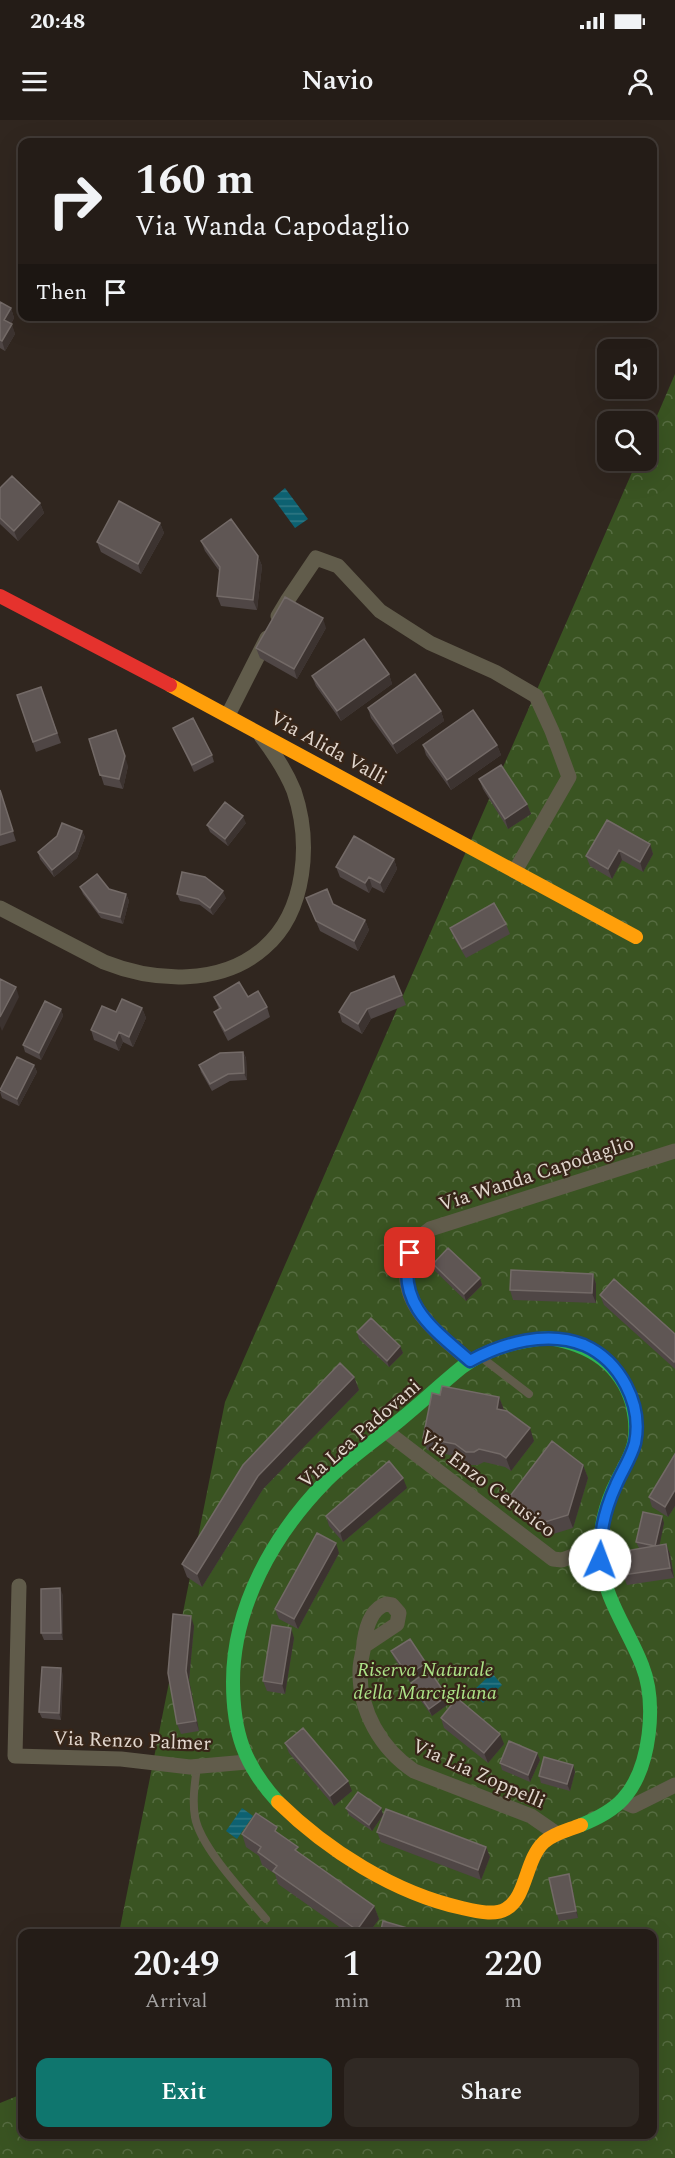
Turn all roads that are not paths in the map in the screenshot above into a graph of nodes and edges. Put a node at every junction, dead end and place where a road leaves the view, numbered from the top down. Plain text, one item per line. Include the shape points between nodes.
1 (0, 596) edge
2 (228, 715) junction
3 (256, 730) junction
4 (515, 871) junction
5 (0, 908) edge
6 (636, 937) dead end
7 (675, 1151) edge
8 (475, 1359) junction
9 (529, 1394) dead end
10 (387, 1432) junction
11 (600, 1546) junction
12 (20, 1586) dead end
13 (364, 1646) dead end
14 (247, 1762) junction
15 (197, 1766) junction
16 (675, 1785) edge
17 (622, 1801) junction
18 (556, 1834) junction
19 (266, 1919) dead end

1 - 2 street, Via Alida Valli
2 - 3 street, Via Alida Valli
2 - 4 street via 287,601 316,558 338,566 380,610 430,643 495,672 536,696 569,777
3 - 4 street, Via Alida Valli
3 - 5 street via 285,771 293,790 304,848 294,903 286,921 264,949 246,960 201,976 153,976 104,962
4 - 6 street, Via Alida Valli
7 - 8 street, Via Wanda Capodaglio via 430,1229 421,1236 407,1264 409,1293 421,1316
8 - 9 lane
8 - 10 street, Via Lea Padovani
8 - 11 street, Via Lea Padovani via 517,1342 561,1339 588,1347 619,1372 631,1397 636,1435 607,1508
10 - 11 street, Via Enzo Cerusico via 553,1559 562,1560
10 - 14 street, Via Lea Padovani via 322,1486 283,1533 250,1593 238,1627 231,1670 234,1720
11 - 17 street, Via Lea Padovani via 608,1594 642,1666 649,1699 642,1764
12 - 15 street, Via Renzo Palmer via 15,1756
13 - 18 street, Via Lia Zoppelli via 360,1667 362,1699 378,1736 398,1760 414,1771 531,1816
14 - 15 street, Via Renzo Palmer
14 - 18 street, Via Lea Padovani via 297,1821 333,1848 384,1878 472,1911 505,1910 515,1904 537,1850
15 - 19 lane via 195,1818 200,1833
16 - 17 street via 633,1806
17 - 18 street, Via Lea Padovani via 615,1808

